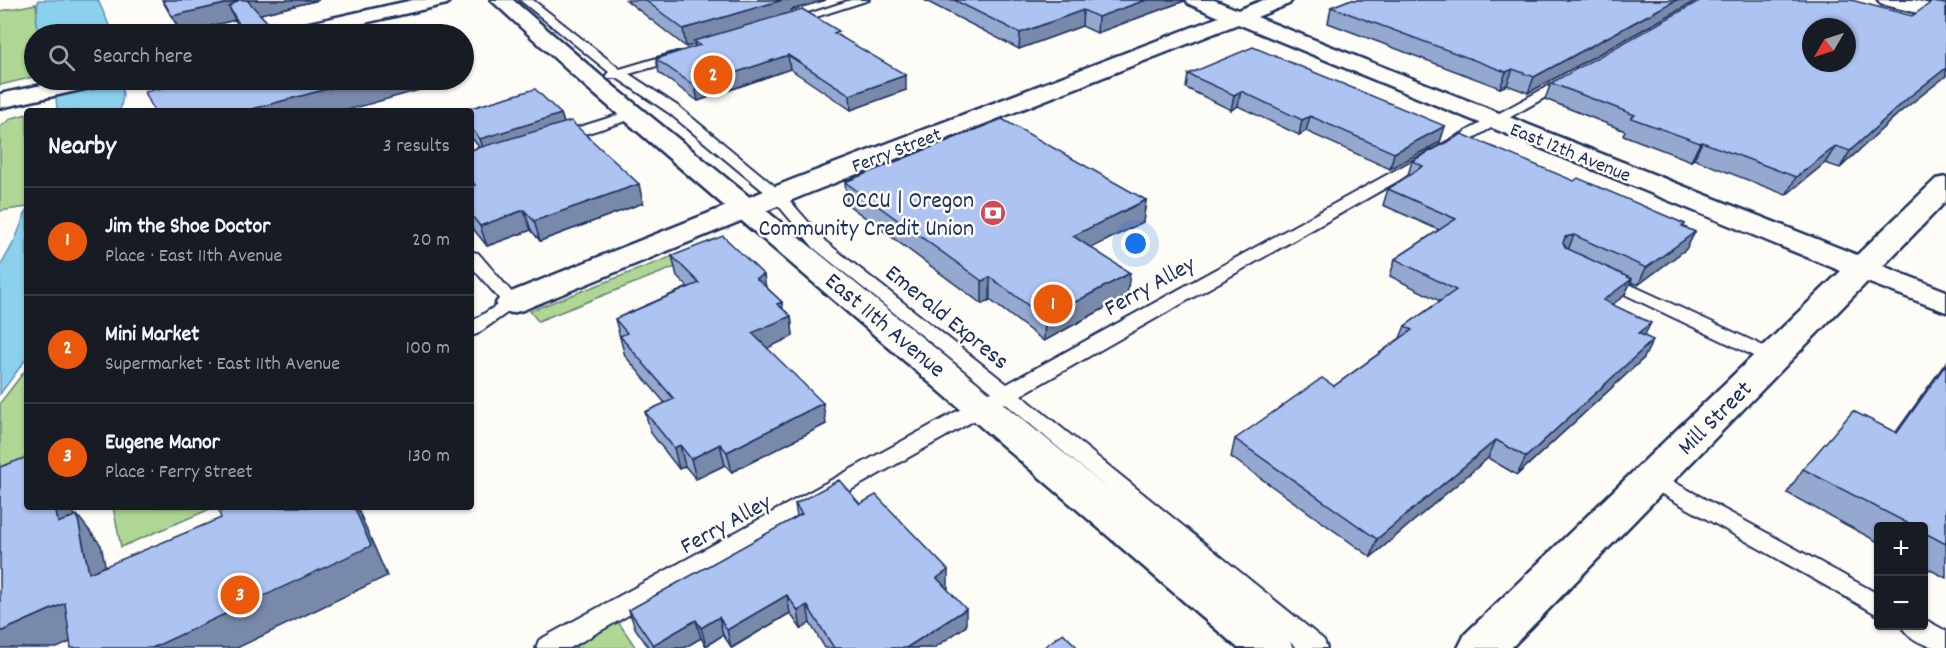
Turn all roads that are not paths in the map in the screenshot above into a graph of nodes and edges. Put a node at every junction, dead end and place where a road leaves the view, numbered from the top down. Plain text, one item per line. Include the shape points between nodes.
1 (440, 0) edge
2 (501, 0) edge
3 (526, 0) edge
4 (863, 0) edge
5 (1196, 0) edge
6 (1282, 0) edge
7 (1888, 0) edge
8 (1946, 14) edge
9 (1239, 17) junction
10 (335, 24) edge
11 (782, 24) edge
12 (695, 50) edge
13 (1588, 69) edge
14 (606, 77) junction
15 (49, 90) edge
16 (7, 99) edge
17 (634, 114) junction
18 (1497, 121) junction
19 (550, 141) edge
20 (1946, 185) edge
21 (778, 196) junction
22 (748, 208) junction
23 (474, 260) edge
24 (1864, 268) junction
25 (1586, 269) edge
26 (1946, 302) edge
27 (512, 303) junction
28 (474, 328) edge
29 (1774, 357) junction
30 (994, 399) junction
31 (1653, 478) junction
32 (1874, 603) edge
33 (1922, 630) edge
34 (1946, 643) edge
35 (548, 648) edge
36 (1270, 648) edge
37 (1315, 648) edge
38 (1481, 648) edge

1 - 10 street
2 - 14 street, East 11th Avenue
3 - 14 lane, Emerald Express
4 - 11 lane
5 - 9 street, East 12th Avenue
6 - 9 street, Ferry Street
7 - 8 street
9 - 18 street, East 12th Avenue
9 - 21 street, Ferry Street
12 - 14 lane
13 - 18 lane, Ferry Alley
14 - 17 street, East 11th Avenue
14 - 21 lane, Emerald Express via 674,110
15 - 16 street
17 - 19 lane
17 - 22 street, East 11th Avenue
18 - 24 street, East 12th Avenue
18 - 30 lane, Ferry Alley
20 - 24 street, Mill Street
21 - 22 street, Ferry Street
21 - 30 lane, Emerald Express via 820,245
22 - 27 street, Ferry Street
22 - 30 street, East 11th Avenue
23 - 27 lane
24 - 26 street, East 12th Avenue
24 - 29 street, Mill Street
25 - 29 lane
27 - 28 lane
29 - 31 street, Mill Street
30 - 35 lane, Ferry Alley
30 - 36 street, East 11th Avenue
30 - 37 lane, Emerald Express
31 - 32 lane
31 - 38 street, Mill Street
33 - 34 lane

